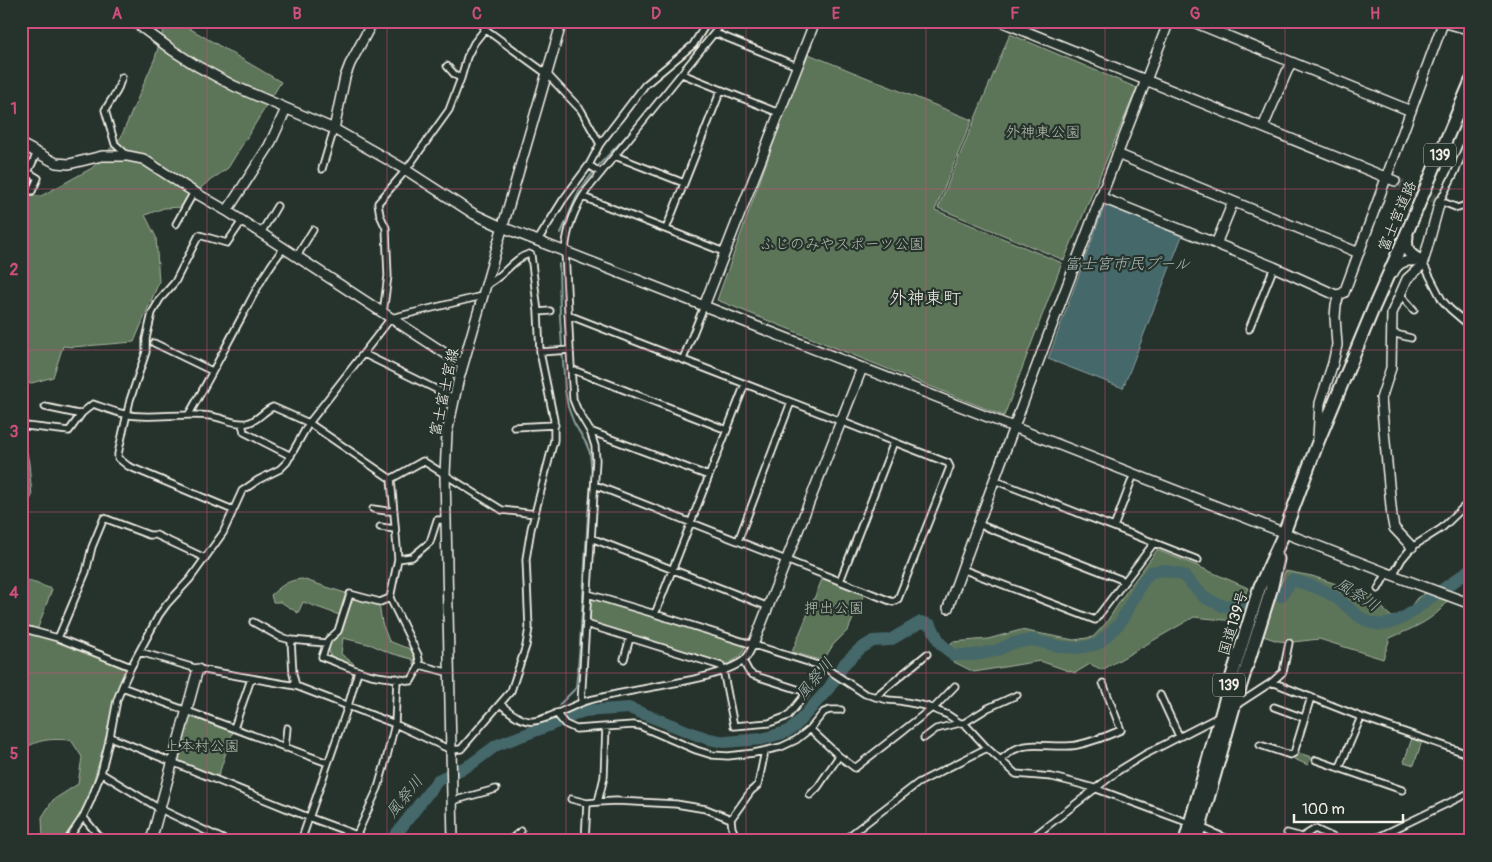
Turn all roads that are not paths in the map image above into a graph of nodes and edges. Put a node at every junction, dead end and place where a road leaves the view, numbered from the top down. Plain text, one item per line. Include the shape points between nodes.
1 (133, 21) edge
2 (373, 21) edge
3 (480, 21) edge
4 (562, 21) edge
5 (708, 21) edge
6 (724, 21) edge
7 (815, 21) edge
8 (1000, 21) edge
9 (1169, 21) edge
10 (1191, 21) edge
11 (1441, 22) edge
12 (484, 28) junction
13 (1471, 30) edge
14 (715, 33) junction
15 (1291, 62) junction
16 (447, 66) dead end
17 (797, 66) junction
18 (547, 74) junction
19 (682, 74) junction
20 (122, 77) dead end
21 (461, 78) junction
22 (1146, 80) junction
23 (1471, 81) edge
24 (721, 90) junction
25 (286, 109) junction
26 (1411, 111) junction
27 (779, 113) junction
28 (1263, 127) junction
29 (334, 129) junction
30 (1471, 134) edge
31 (21, 144) edge
32 (600, 144) junction
33 (37, 152) junction
34 (1117, 154) junction
35 (128, 156) junction
36 (615, 156) junction
37 (589, 165) junction
38 (322, 169) dead end
39 (406, 170) junction
40 (601, 173) junction
41 (1391, 179) junction
42 (684, 183) junction
43 (32, 191) dead end
44 (194, 192) junction
45 (583, 197) junction
46 (1100, 197) junction
47 (1440, 201) junction
48 (1232, 202) junction
49 (1471, 203) edge
50 (277, 206) dead end
51 (227, 211) junction
52 (242, 221) junction
53 (176, 224) dead end
54 (502, 227) junction
55 (666, 229) junction
56 (313, 230) dead end
57 (1408, 230) junction
58 (261, 233) junction
59 (538, 240) junction
60 (1216, 244) junction
61 (284, 248) junction
62 (565, 251) junction
63 (724, 252) junction
64 (1359, 253) junction
65 (297, 256) junction
66 (1422, 261) junction
67 (1274, 267) junction
68 (486, 285) junction
69 (1339, 294) junction
70 (1400, 294) junction
71 (482, 296) junction
72 (704, 306) junction
73 (1374, 306) junction
74 (1414, 310) dead end
75 (550, 311) dead end
76 (538, 312) junction
77 (568, 315) junction
78 (387, 316) junction
79 (1471, 326) edge
80 (1249, 329) dead end
81 (1392, 333) junction
82 (1411, 338) dead end
83 (154, 343) dead end
84 (570, 350) junction
85 (540, 352) junction
86 (364, 354) junction
87 (682, 359) junction
88 (463, 365) junction
89 (862, 368) junction
90 (571, 369) junction
91 (212, 371) junction
92 (745, 384) junction
93 (454, 398) junction
94 (791, 402) junction
95 (44, 406) dead end
96 (82, 413) junction
97 (189, 414) junction
98 (127, 415) junction
99 (841, 421) junction
100 (310, 423) junction
101 (242, 424) junction
102 (555, 425) junction
103 (26, 426) dead end
104 (514, 427) dead end
105 (1014, 427) junction
106 (590, 430) junction
107 (728, 430) junction
108 (894, 442) junction
109 (1318, 442) junction
110 (291, 456) junction
111 (445, 474) junction
112 (1134, 474) junction
113 (709, 476) junction
114 (391, 479) junction
115 (994, 480) junction
116 (595, 485) junction
117 (1471, 500) edge
118 (373, 508) dead end
119 (233, 510) junction
120 (394, 511) junction
121 (535, 514) junction
122 (447, 520) junction
123 (691, 523) junction
124 (978, 524) junction
125 (380, 527) dead end
126 (1114, 527) junction
127 (395, 529) junction
128 (1284, 533) junction
129 (591, 538) junction
130 (738, 541) junction
131 (1154, 543) junction
132 (1412, 547) junction
133 (205, 558) junction
134 (398, 559) junction
135 (787, 560) junction
136 (1198, 560) dead end
137 (962, 568) junction
138 (673, 569) junction
139 (1390, 574) junction
140 (840, 581) junction
141 (1125, 581) junction
142 (1378, 589) dead end
143 (588, 594) junction
144 (390, 598) junction
145 (1471, 604) edge
146 (768, 607) junction
147 (948, 608) dead end
148 (655, 614) junction
149 (253, 622) dead end
150 (586, 624) junction
151 (21, 628) edge
152 (58, 638) junction
153 (630, 638) junction
154 (291, 640) junction
155 (326, 643) junction
156 (1289, 643) dead end
157 (754, 645) junction
158 (140, 652) junction
159 (927, 654) dead end
160 (624, 659) dead end
161 (743, 661) junction
162 (420, 665) junction
163 (131, 667) junction
164 (198, 669) junction
165 (723, 670) junction
166 (358, 671) junction
167 (450, 673) junction
168 (397, 678) junction
169 (251, 679) junction
170 (1272, 682) junction
171 (1103, 683) dead end
172 (296, 686) junction
173 (955, 686) dead end
174 (122, 687) junction
175 (1160, 695) dead end
176 (1017, 696) dead end
177 (875, 697) junction
178 (1311, 697) junction
179 (581, 703) junction
180 (500, 704) junction
181 (348, 706) junction
182 (1234, 707) junction
183 (1274, 707) dead end
184 (933, 708) junction
185 (186, 710) junction
186 (842, 710) dead end
187 (556, 714) junction
188 (1220, 716) junction
189 (1361, 716) junction
190 (1304, 718) junction
191 (962, 723) junction
192 (395, 724) junction
193 (606, 727) junction
194 (234, 728) junction
195 (287, 728) dead end
196 (810, 729) junction
197 (1179, 736) junction
198 (110, 737) junction
199 (924, 738) dead end
200 (1260, 745) dead end
201 (285, 748) junction
202 (987, 748) junction
203 (451, 750) junction
204 (765, 751) junction
205 (1471, 755) edge
206 (839, 756) junction
207 (1000, 760) junction
208 (1316, 760) dead end
209 (173, 762) junction
210 (328, 763) junction
211 (1340, 769) junction
212 (101, 773) junction
213 (1094, 788) junction
214 (496, 789) dead end
215 (1402, 790) dead end
216 (1471, 792) edge
217 (810, 795) dead end
218 (571, 799) dead end
219 (452, 801) junction
220 (598, 802) junction
221 (588, 803) junction
222 (160, 809) junction
223 (83, 817) junction
224 (308, 817) junction
225 (730, 819) junction
226 (1194, 825) junction
227 (521, 831) dead end
228 (1287, 833) dead end
229 (356, 838) edge
230 (1230, 840) edge
231 (66, 841) edge
232 (103, 841) edge
233 (151, 841) edge
234 (227, 841) edge
235 (301, 841) edge
236 (453, 841) edge
237 (509, 841) edge
238 (585, 841) edge
239 (738, 841) edge
240 (837, 841) edge
241 (1028, 841) edge
242 (1185, 841) edge
243 (1196, 841) edge
244 (1341, 841) edge
245 (1370, 841) edge

1 - 25 street via 197,66
2 - 29 street via 345,77
3 - 12 street
4 - 18 street, 富士富士宮線
5 - 32 street via 693,45 645,85
6 - 14 street
7 - 17 street
8 - 22 street
9 - 22 street
10 - 15 street
11 - 13 street
11 - 26 street
12 - 18 street
12 - 21 street via 467,57
14 - 17 street
14 - 19 street
15 - 26 street
15 - 28 street
16 - 21 street
17 - 27 street
18 - 32 street via 581,110
18 - 54 street, 富士富士宮線
19 - 24 street
19 - 36 street
20 - 35 street via 105,110 116,144
21 - 39 street via 449,110
22 - 28 street
22 - 34 street
23 - 57 highway, 富士宮道路 / 139
24 - 27 street
24 - 42 street
25 - 29 street
25 - 51 street via 269,146
26 - 41 street
27 - 63 street
28 - 41 street
29 - 38 street
29 - 39 street
30 - 47 street
31 - 33 street
32 - 37 street
33 - 35 street via 56,163 69,164 102,156
33 - 43 street via 28,172 38,178
34 - 46 street
34 - 48 street
35 - 44 street via 143,159
36 - 40 street
36 - 42 street
37 - 40 street
37 - 59 street
39 - 54 street via 474,214
39 - 78 street via 378,203 386,228
40 - 45 street
41 - 64 street
42 - 55 street
44 - 51 street
44 - 53 street
45 - 55 street
45 - 62 street via 571,221
46 - 60 street
46 - 105 street
47 - 49 street via 1458,208
47 - 66 street
48 - 60 street
48 - 64 street
50 - 58 street
51 - 52 street
52 - 58 street
52 - 98 street via 227,243 199,235 175,282 152,312 146,352
54 - 59 street
54 - 68 street, 富士富士宮線
55 - 63 street
56 - 65 street
57 - 66 highway via 1406,248 1411,256
57 - 73 highway, 富士宮道路 / 139
58 - 61 street
59 - 62 street
60 - 67 street
61 - 65 street
61 - 91 street via 271,264
62 - 72 street
62 - 77 street
63 - 72 street
64 - 69 street via 1344,293
65 - 78 street
66 - 70 street
66 - 73 street via 1401,262
66 - 79 street via 1442,300
67 - 69 street
67 - 80 street
68 - 71 street, 富士富士宮線
68 - 76 street via 494,282 522,256 531,255
69 - 109 street via 1335,317 1337,345 1320,403
70 - 74 street
70 - 81 street via 1392,313
71 - 78 street
71 - 88 street, 富士富士宮線
72 - 87 street
72 - 89 street
73 - 109 highway, 国道139号 / 139
75 - 76 street
76 - 85 street
77 - 84 street
77 - 87 street
78 - 86 street
78 - 88 street
81 - 82 street
81 - 132 street via 1391,368 1381,399 1394,528
83 - 91 street
84 - 85 street
84 - 90 street
85 - 102 street
86 - 93 street
86 - 100 street
87 - 92 street
88 - 93 street, 富士富士宮線
89 - 99 street
89 - 105 street
90 - 106 street via 573,398
90 - 107 street
91 - 97 street
92 - 94 street
92 - 107 street
93 - 111 street, 富士富士宮線 via 447,433
94 - 99 street
94 - 130 street
95 - 96 street
96 - 98 street via 93,404
96 - 103 street via 69,431
97 - 98 street
97 - 101 street
98 - 119 street via 118,458 128,466
99 - 108 street
99 - 135 street
100 - 101 street via 273,407 252,422
100 - 110 street
100 - 114 street
101 - 110 street via 244,432
102 - 104 street
102 - 121 street via 550,460
105 - 112 street
105 - 115 street
106 - 113 street
106 - 116 street via 595,446
107 - 113 street
108 - 140 street
108 - 140 street via 948,463 950,468 898,599 893,602
109 - 128 highway, 国道139号 / 139
110 - 119 street via 280,469 242,492
111 - 114 street via 423,461
111 - 121 street via 502,510
111 - 122 street, 富士富士宮線
112 - 126 street
112 - 128 street
113 - 123 street
114 - 120 street
115 - 124 street
115 - 126 street
116 - 123 street
116 - 129 street
117 - 132 street via 1442,528
118 - 120 street
119 - 133 street via 223,533
120 - 127 street
121 - 180 street via 526,559 529,628 526,646 511,691
122 - 134 street via 437,520 430,542 412,557
122 - 167 street, 富士富士宮線
123 - 130 street
123 - 138 street
124 - 137 street
124 - 141 street
125 - 127 street
126 - 131 street
127 - 134 street
128 - 139 street
128 - 182 highway, 国道139号 / 139 via 1271,590
128 - 188 highway, 国道139号 / 139 via 1260,586
129 - 138 street
129 - 143 street
130 - 135 street
131 - 136 street
131 - 141 street
132 - 139 street
133 - 152 street via 156,535 104,518 92,546 86,572
133 - 158 street via 159,615
134 - 144 street
135 - 140 street
135 - 146 street
137 - 141 street via 1095,620
137 - 147 street
138 - 146 street
138 - 148 street
139 - 142 street
139 - 145 street
143 - 148 street
143 - 150 street
144 - 155 street via 380,602 350,594 338,631
144 - 162 street
146 - 157 street
148 - 157 street
149 - 154 street
150 - 153 street
150 - 179 street
151 - 152 street
152 - 163 street
153 - 160 street
153 - 165 street via 720,666
154 - 155 street
154 - 172 street via 292,674
155 - 166 street via 322,657
156 - 170 street via 1283,672
157 - 161 street
157 - 177 street via 824,667
158 - 163 street
158 - 164 street
159 - 177 street
161 - 165 street
161 - 165 street via 753,675 803,691 805,696 788,716 769,723 734,726
162 - 167 street
162 - 168 street via 411,681
163 - 174 street
164 - 169 street
164 - 185 street
165 - 179 street via 696,679 610,694
166 - 168 street
166 - 181 street
167 - 203 street, 富士富士宮線
168 - 192 street
169 - 172 street
169 - 194 street
170 - 178 street
170 - 182 street
171 - 207 street via 1121,730 1077,745 1016,748
172 - 181 street
173 - 184 street
174 - 185 street
174 - 198 street
175 - 197 street
176 - 191 street
177 - 184 street
178 - 189 street
178 - 190 street
179 - 187 street
180 - 187 street via 518,718 528,721
180 - 203 street via 461,749
181 - 192 street
181 - 210 street
182 - 226 highway, 国道139号 / 139
183 - 190 street
184 - 191 street
184 - 206 street via 855,768
185 - 194 street
185 - 209 street
186 - 196 street via 824,712
187 - 193 street via 565,724 576,729
188 - 197 street
188 - 226 highway, 国道139号 / 139
189 - 205 street
189 - 211 street
190 - 200 street via 1294,753 1290,755
191 - 199 street via 936,729
191 - 202 street
192 - 203 street
192 - 229 street via 378,788
193 - 204 street via 640,726 712,755
193 - 220 street via 604,777
194 - 201 street
195 - 201 street
196 - 204 street via 796,740
196 - 206 street
197 - 213 street
198 - 209 street
198 - 212 street
201 - 210 street
202 - 207 street
202 - 240 street via 918,782 845,839
203 - 219 street, 富士富士宮線
204 - 225 street via 758,785
206 - 217 street
207 - 213 street via 1016,774
208 - 211 street
209 - 222 street
209 - 224 street
210 - 224 street
211 - 215 street
212 - 222 street
212 - 223 street
213 - 226 street
213 - 241 street
214 - 219 street
216 - 245 street
218 - 221 street
219 - 236 street, 富士富士宮線
220 - 221 street
220 - 225 street via 676,804 706,809
221 - 238 street
222 - 233 street
222 - 234 street
223 - 231 street
223 - 232 street
224 - 229 street
224 - 235 street
225 - 239 street
226 - 230 street
226 - 242 highway, 国道139号 / 139
226 - 243 highway, 国道139号 / 139
227 - 237 street
228 - 244 street via 1302,838 1315,829

